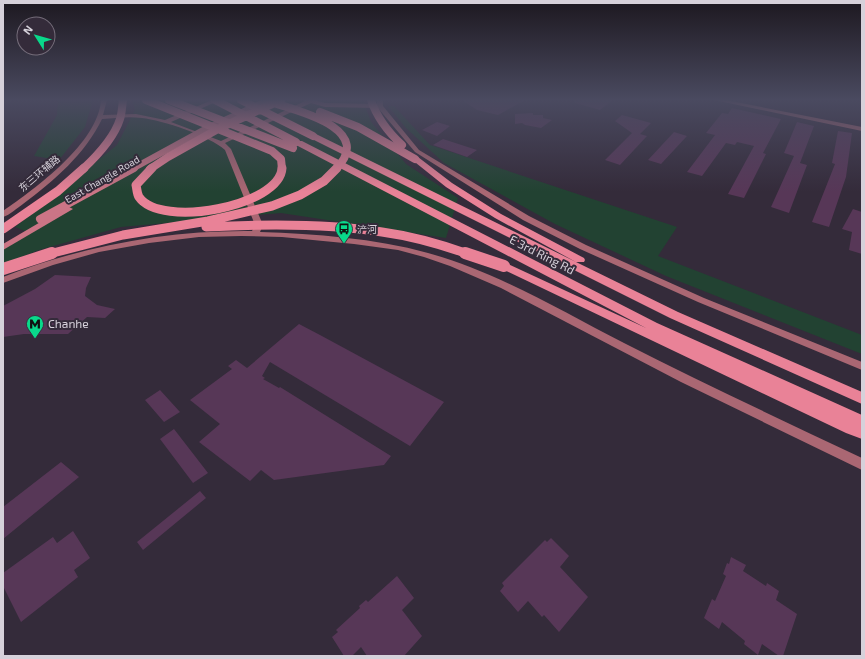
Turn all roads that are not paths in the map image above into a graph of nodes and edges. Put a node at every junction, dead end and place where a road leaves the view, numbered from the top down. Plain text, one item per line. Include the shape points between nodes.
1 (92, 131) edge
2 (114, 131) edge
3 (188, 131) edge
4 (202, 131) edge
5 (211, 131) edge
6 (215, 131) edge
7 (222, 131) edge
8 (246, 131) edge
9 (254, 131) edge
10 (269, 131) edge
11 (303, 131) edge
12 (339, 131) edge
13 (365, 131) edge
14 (387, 131) edge
15 (401, 131) edge
16 (221, 143) junction
17 (296, 146) junction
18 (415, 159) junction
19 (3, 215) edge
20 (3, 229) edge
21 (254, 234) junction
22 (123, 235) junction
23 (3, 240) edge
24 (3, 247) edge
25 (3, 269) edge
26 (3, 280) edge
27 (674, 315) junction
28 (862, 366) edge
29 (862, 398) edge
30 (862, 422) edge
31 (862, 433) edge
32 (862, 464) edge

1 - 19 main road, 东三环辅路 via 69,161 36,191
2 - 20 highway, bridge via 90,164 63,187
3 - 16 main road
4 - 23 main road, East Changle Road, bridge
5 - 24 main road, East Changle Road, bridge via 183,144
6 - 7 highway, bridge via 162,160 145,173 136,185 138,196 148,204 167,210 187,212 230,207 263,192 276,181 282,170 281,159 272,151
8 - 16 main road
9 - 17 highway, bridge
10 - 17 highway, E 3rd Ring Rd, bridge
11 - 27 highway, E 3rd Ring Rd, bridge
12 - 22 highway, bridge via 347,146 344,159 329,178 314,188 266,208
13 - 18 highway, bridge
14 - 18 highway, bridge
15 - 28 main road via 417,151 526,218 583,248
16 - 21 main road via 228,149 259,225
17 - 30 highway, E 3rd Ring Rd via 653,326
18 - 27 highway via 449,185 498,216 623,283
21 - 26 main road via 200,235 138,242 34,267
21 - 32 main road via 381,244 427,255 479,274
22 - 25 highway, bridge via 61,250
22 - 31 highway, bridge via 242,225 349,228 389,232 442,244 504,266
27 - 29 highway, E 3rd Ring Rd

